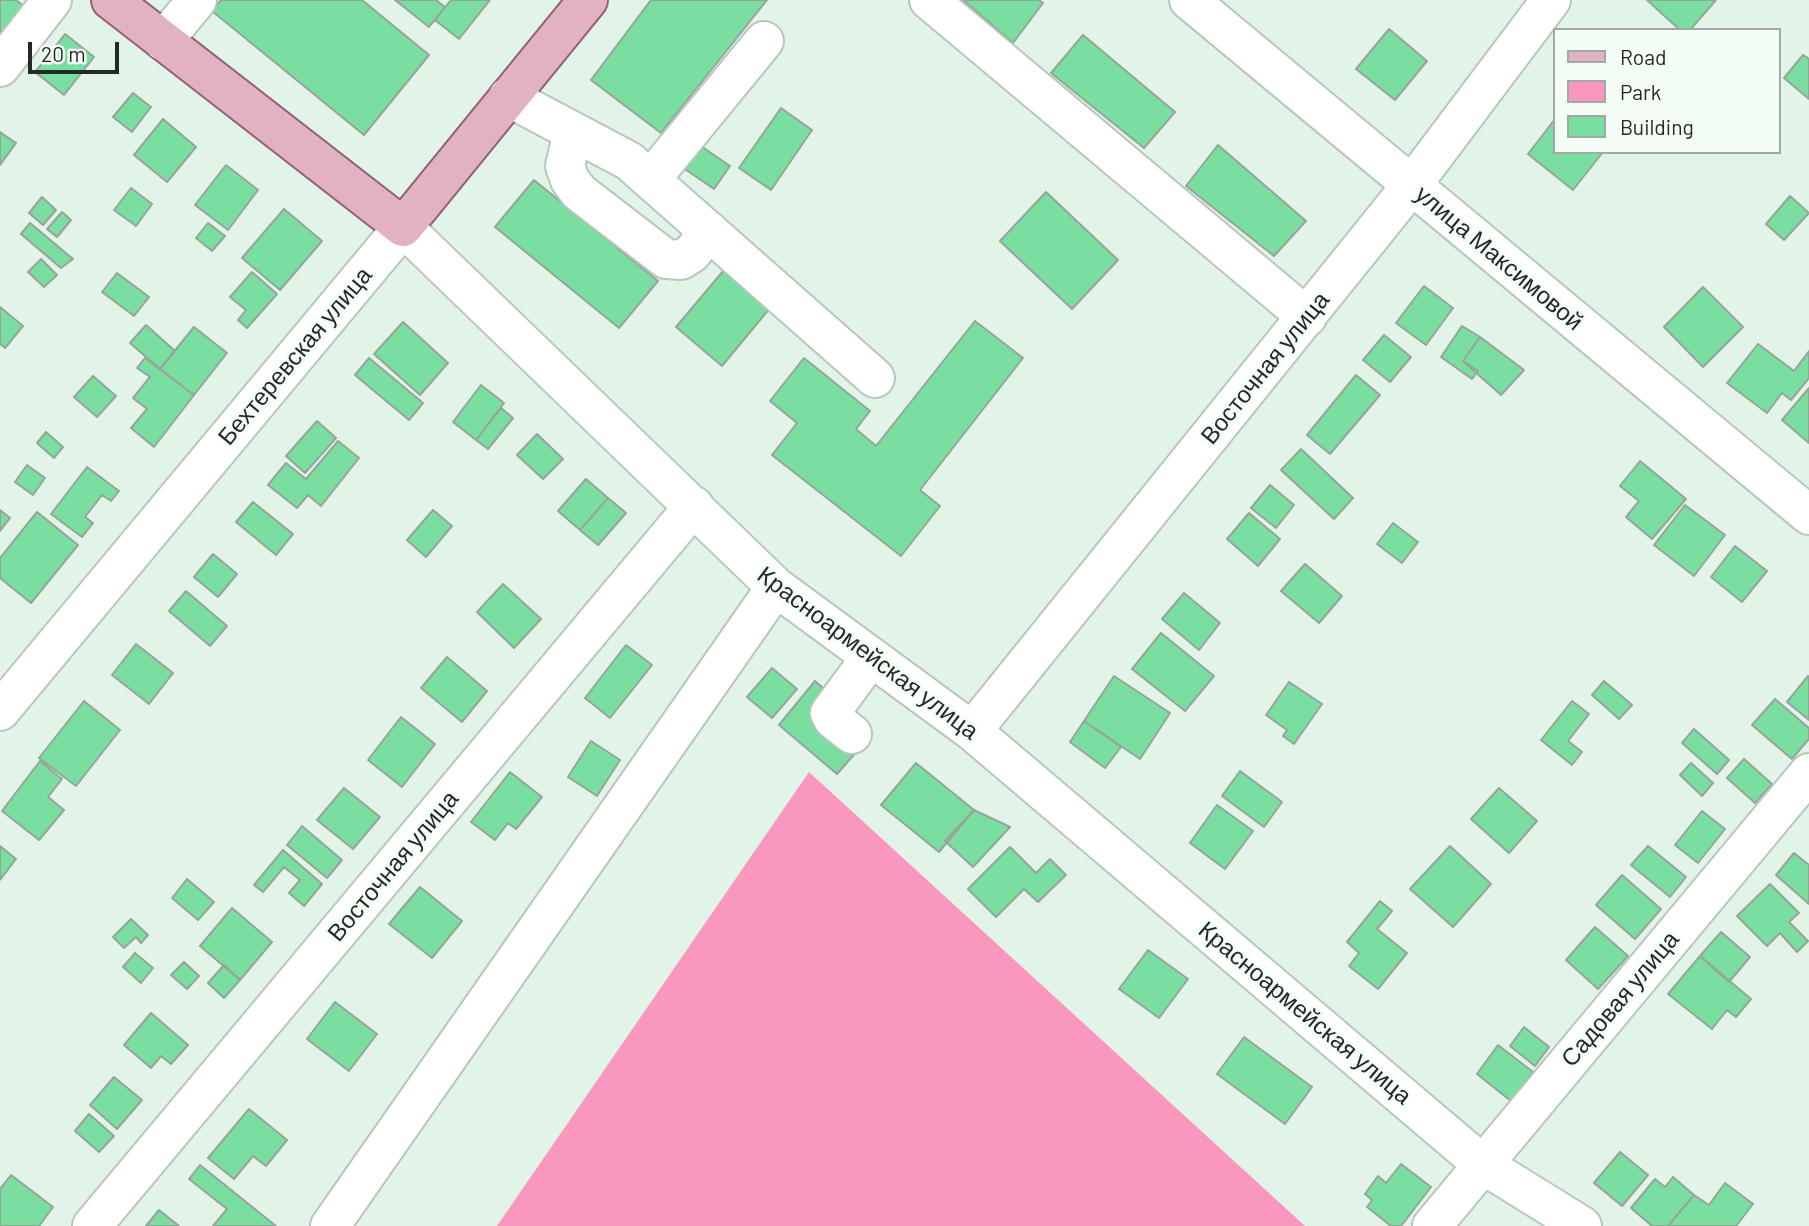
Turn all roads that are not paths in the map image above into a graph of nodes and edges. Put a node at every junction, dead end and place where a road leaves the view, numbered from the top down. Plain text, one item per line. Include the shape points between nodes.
1 (52, 0) edge
2 (111, 0) edge
3 (197, 0) edge
4 (588, 0) edge
5 (929, 0) edge
6 (1189, 0) edge
7 (1551, 0) edge
8 (163, 41) junction
9 (764, 41) dead end
10 (0, 66) edge
11 (508, 97) junction
12 (573, 132) junction
13 (651, 178) junction
14 (1411, 186) junction
15 (403, 227) junction
16 (709, 231) junction
17 (1307, 317) junction
18 (875, 378) dead end
19 (694, 506) junction
20 (1809, 515) edge
21 (776, 587) junction
22 (871, 657) junction
23 (0, 711) edge
24 (972, 731) junction
25 (852, 734) dead end
26 (1809, 773) edge
27 (1482, 1164) junction
28 (92, 1226) edge
29 (330, 1226) edge
30 (1432, 1226) edge
31 (1582, 1226) edge

1 - 10 street
2 - 8 main road, Красноармейская улица
3 - 8 street
4 - 11 main road, Бехтеревская улица
5 - 17 street
6 - 14 street, улица Максимовой
7 - 14 street, Восточная улица
8 - 15 main road, Красноармейская улица
9 - 13 street
11 - 12 street
11 - 15 main road, Бехтеревская улица
12 - 13 street
12 - 16 street via 565,166 570,180 579,192 666,259 681,260 692,253
13 - 16 street
14 - 17 street, Восточная улица
14 - 20 street, улица Максимовой
15 - 19 street, Красноармейская улица
15 - 23 street, Бехтеревская улица
16 - 18 street
17 - 24 street, Восточная улица
19 - 21 street, Красноармейская улица
19 - 28 street, Восточная улица
21 - 22 street, Красноармейская улица
21 - 29 street
22 - 24 street, Красноармейская улица
22 - 25 street via 830,713
24 - 27 street, Красноармейская улица
26 - 27 street, Садовая улица
27 - 30 street, Садовая улица
27 - 31 street, Красноармейская улица

